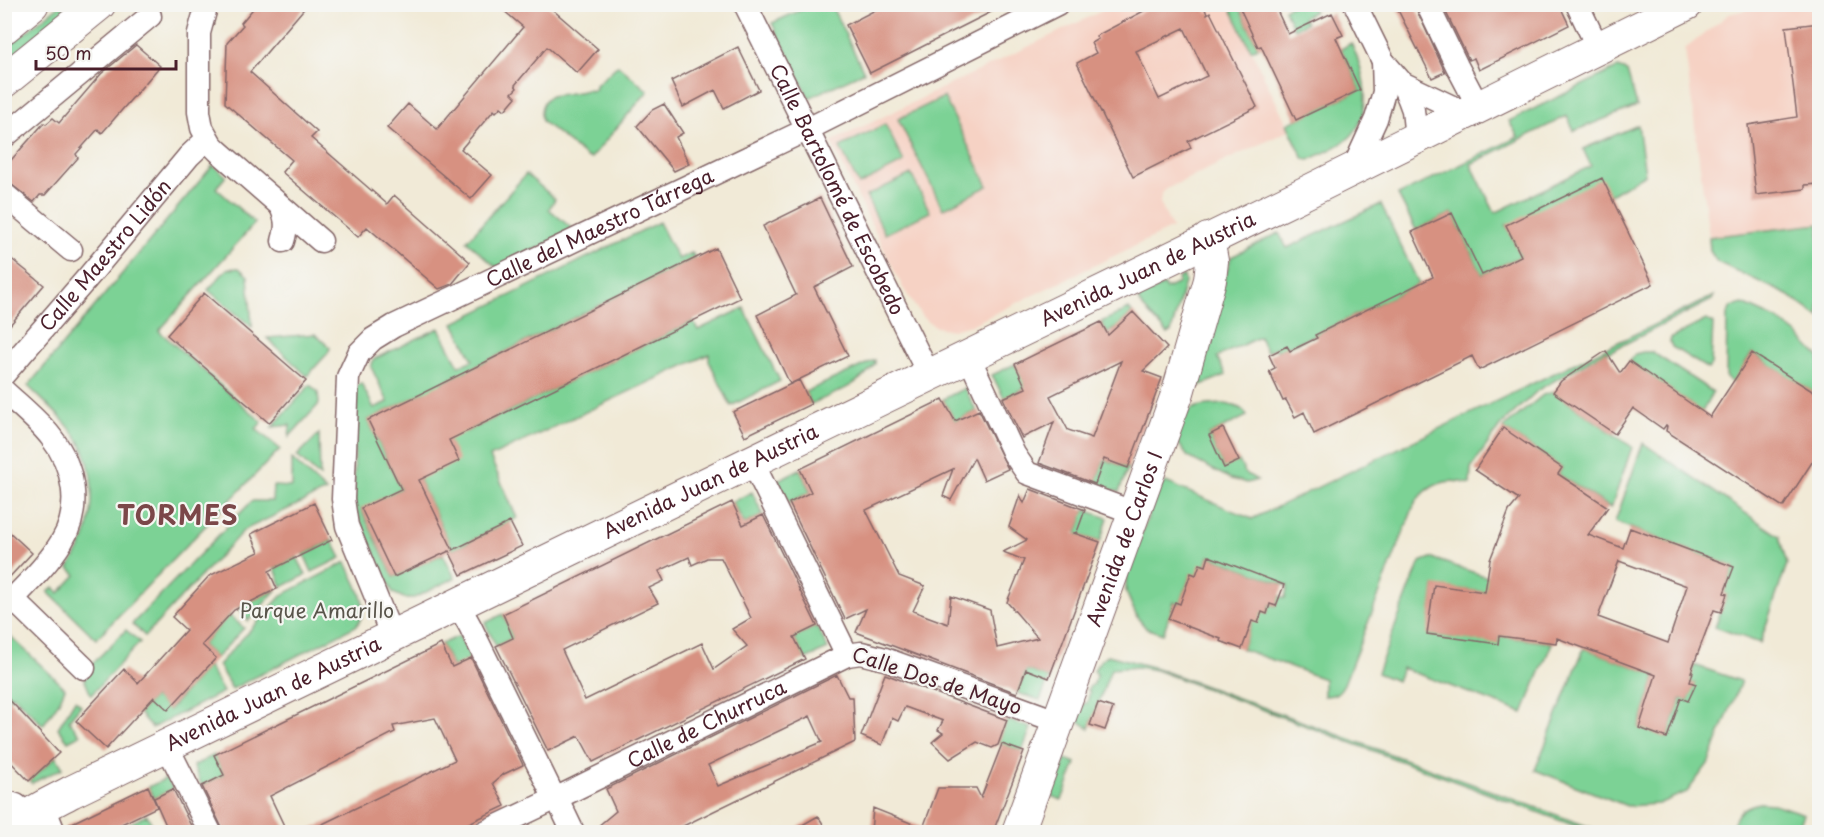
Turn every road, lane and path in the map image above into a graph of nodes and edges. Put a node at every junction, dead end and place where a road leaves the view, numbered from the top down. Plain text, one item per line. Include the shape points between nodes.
1 (32, 4) edge
2 (99, 4) edge
3 (207, 4) edge
4 (745, 4) edge
5 (1057, 4) edge
6 (1355, 4) edge
7 (1427, 4) edge
8 (1577, 4) edge
9 (1687, 4) edge
10 (150, 16) dead end
11 (4, 27) edge
12 (1598, 48) junction
13 (4, 81) edge
14 (1393, 87) junction
15 (1472, 109) junction
16 (806, 130) junction
17 (4, 137) edge
18 (1416, 138) junction
19 (207, 139) junction
20 (1353, 169) junction
21 (4, 195) edge
22 (281, 207) junction
23 (1209, 239) junction
24 (283, 241) dead end
25 (321, 241) dead end
26 (71, 250) dead end
27 (968, 355) junction
28 (4, 374) edge
29 (928, 375) junction
30 (4, 391) edge
31 (752, 461) junction
32 (1135, 513) junction
33 (9, 604) edge
34 (458, 604) junction
35 (392, 636) junction
36 (847, 655) junction
37 (84, 668) dead end
38 (1059, 722) junction
39 (167, 746) junction
40 (555, 798) junction
41 (29, 818) edge
42 (210, 832) edge
43 (485, 832) edge
44 (573, 832) edge
45 (1018, 832) edge

1 - 11 highway
2 - 13 highway
3 - 19 street via 199,33 200,121
4 - 16 street, Calle Bartolomé de Escobedo
5 - 16 street, Calle del Maestro Tárrega
6 - 14 street
7 - 15 street
8 - 12 street
9 - 12 main road, Avenida Juan de Austria
10 - 17 street
12 - 15 main road, Avenida Juan de Austria
14 - 15 street
14 - 18 street via 1413,110
14 - 20 street
15 - 18 main road, Avenida Juan de Austria
16 - 29 street, Calle Bartolomé de Escobedo
16 - 35 street, Calle del Maestro Tárrega via 394,326 359,353 348,377 343,499 347,526
18 - 20 main road, Avenida Juan de Austria
19 - 22 street
19 - 28 street, Calle Maestro Lidón
20 - 23 main road, Avenida Juan de Austria
21 - 26 street
22 - 24 street via 286,219
22 - 25 street
23 - 27 main road, Avenida Juan de Austria
23 - 32 main road, Avenida de Carlos I via 1210,280 1178,392
27 - 29 main road, Avenida Juan de Austria
27 - 32 street via 1014,454 1027,473
29 - 31 main road, Avenida Juan de Austria
30 - 33 street via 50,436 68,466 73,484 71,517 64,539
31 - 34 main road, Avenida Juan de Austria
31 - 36 street, Calle Dos de Mayo
32 - 38 main road, Avenida de Carlos I
33 - 37 street
34 - 35 main road, Avenida Juan de Austria
34 - 40 street
35 - 39 main road, Avenida Juan de Austria
36 - 38 street, Calle Dos de Mayo via 861,653 885,659
36 - 40 street, Calle de Churruca
38 - 45 main road, Avenida de Carlos I
39 - 41 main road, Avenida Juan de Austria
39 - 42 street
40 - 43 street, Calle de Churruca
40 - 44 street

